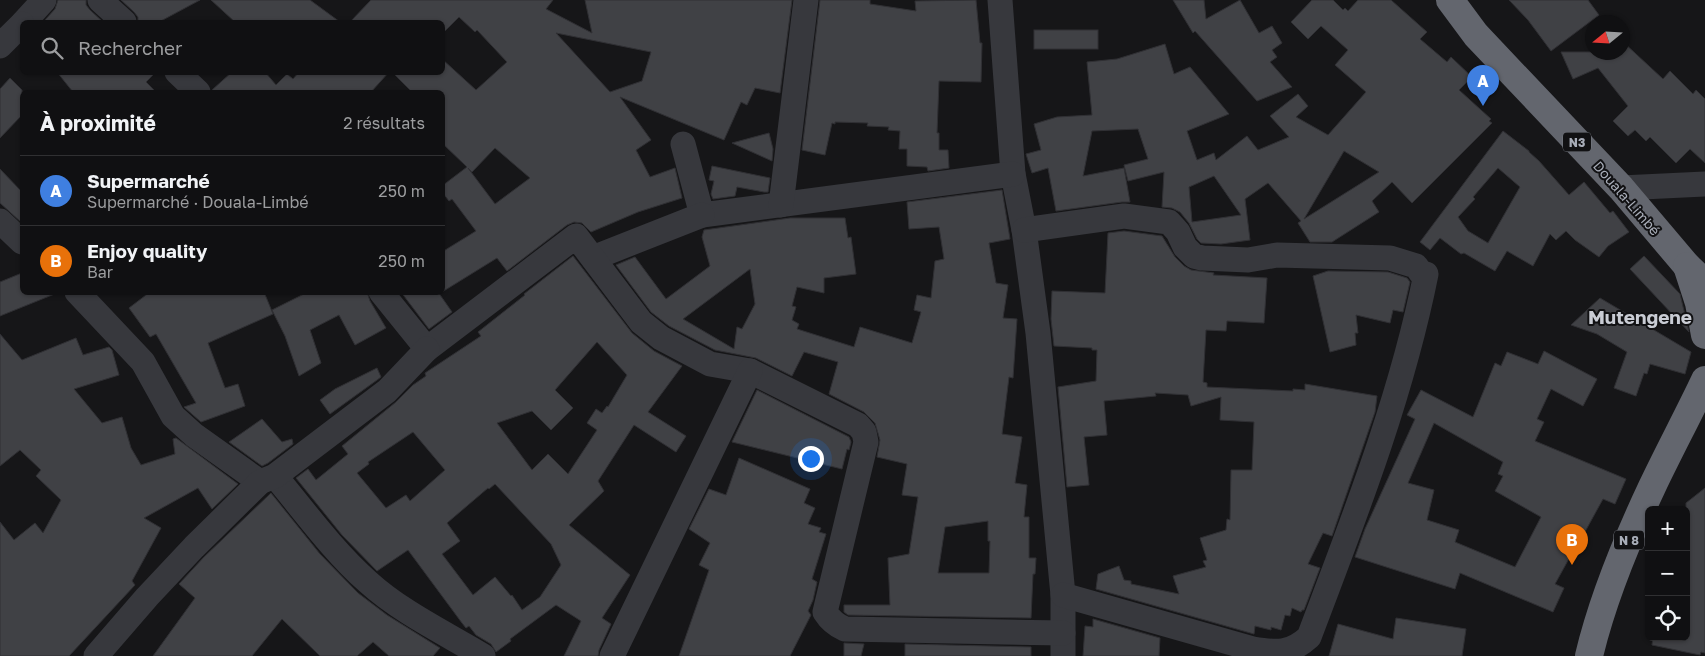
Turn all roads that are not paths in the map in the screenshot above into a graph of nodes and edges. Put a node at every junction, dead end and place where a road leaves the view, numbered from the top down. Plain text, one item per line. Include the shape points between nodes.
1 (44, 0) edge
2 (100, 0) edge
3 (806, 0) edge
4 (1000, 0) edge
5 (1450, 0) edge
6 (26, 20) edge
7 (122, 20) edge
8 (20, 26) edge
9 (0, 46) edge
10 (180, 75) edge
11 (196, 90) edge
12 (684, 144) dead end
13 (1013, 174) junction
14 (1705, 184) edge
15 (1621, 188) junction
16 (781, 205) junction
17 (702, 215) junction
18 (0, 221) edge
19 (1024, 230) junction
20 (20, 240) edge
21 (593, 258) junction
22 (1696, 275) edge
23 (80, 295) edge
24 (383, 295) edge
25 (1705, 335) edge
26 (427, 349) junction
27 (750, 371) junction
28 (1705, 380) edge
29 (1705, 410) edge
30 (1682, 430) junction
31 (268, 479) junction
32 (1063, 595) junction
33 (1063, 645) edge
34 (96, 656) edge
35 (483, 656) edge
36 (612, 656) edge
37 (1589, 656) edge

1 - 6 street
2 - 7 street
3 - 16 street
4 - 13 street
5 - 15 highway, Douala-Limbé / N3 via 1476,36
8 - 9 street
10 - 11 street
12 - 17 street
13 - 16 street
13 - 19 street
14 - 15 street
15 - 22 highway, Douala-Limbé / N3
16 - 17 street
17 - 21 street
18 - 20 street
19 - 32 street via 1038,333
19 - 32 street via 1124,216 1169,222 1194,256 1202,258 1248,260 1277,255 1390,258 1416,266 1426,274 1416,323 1373,467 1309,637 1298,647 1272,652 1253,649
21 - 26 street via 576,236
21 - 27 street via 641,322 661,338 710,364
22 - 25 highway
23 - 31 street via 143,362 173,416 194,435
24 - 26 street
26 - 31 street via 387,391
27 - 33 street via 858,425 864,432 866,442 825,612 837,626
27 - 36 street
28 - 30 highway, N 8
29 - 30 highway, N 8
30 - 37 highway, N 8 via 1652,487 1616,572
31 - 34 street via 194,547
31 - 35 street via 369,582 402,607
32 - 33 street

